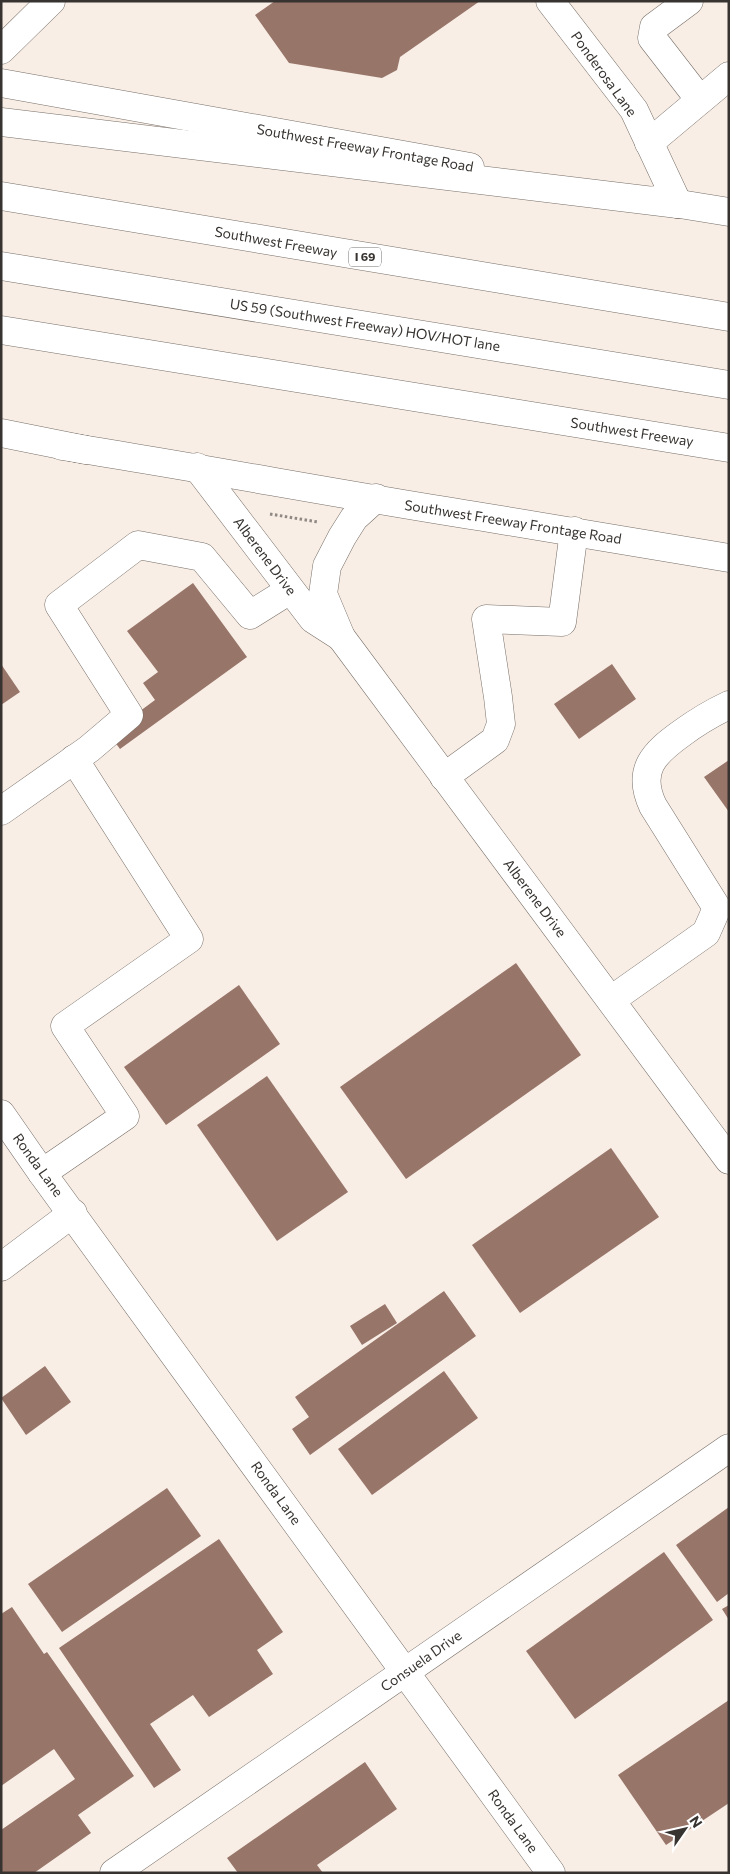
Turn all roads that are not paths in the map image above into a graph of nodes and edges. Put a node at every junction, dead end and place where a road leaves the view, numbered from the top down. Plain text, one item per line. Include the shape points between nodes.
1 (51, 1) edge
2 (550, 1) edge
3 (689, 1) edge
4 (1, 50) edge
5 (729, 76) edge
6 (1, 84) edge
7 (700, 100) junction
8 (1, 122) edge
9 (649, 143) junction
10 (1, 196) edge
11 (678, 204) junction
12 (729, 212) edge
13 (1, 266) edge
14 (729, 317) edge
15 (1, 330) edge
16 (729, 385) edge
17 (1, 435) edge
18 (729, 448) edge
19 (197, 467) junction
20 (376, 498) junction
21 (574, 531) junction
22 (729, 558) edge
23 (290, 590) junction
24 (341, 637) junction
25 (729, 704) edge
26 (74, 759) junction
27 (444, 776) junction
28 (1, 811) edge
29 (611, 1000) junction
30 (1, 1114) edge
31 (729, 1160) edge
32 (42, 1173) junction
33 (73, 1213) junction
34 (1, 1267) edge
35 (729, 1448) edge
36 (405, 1672) junction
37 (114, 1873) edge
38 (550, 1873) edge

1 - 4 main road
2 - 9 main road, Ponderosa Lane via 634,110
3 - 7 main road via 654,27 652,38
5 - 7 main road
6 - 11 main road, Southwest Freeway Frontage Road
7 - 9 main road
8 - 11 main road
9 - 11 main road, Ponderosa Lane
10 - 14 main road, Southwest Freeway / I 69
11 - 12 main road, Southwest Freeway Frontage Road
13 - 16 main road, US 59 (Southwest Freeway) HOV/HOT lane
15 - 18 main road, Southwest Freeway
17 - 19 main road, Southwest Freeway Frontage Road
19 - 20 main road, Southwest Freeway Frontage Road
19 - 23 main road, Alberene Drive
20 - 21 main road, Southwest Freeway Frontage Road
20 - 24 main road, Alberene Drive via 354,518 327,566 322,594
21 - 22 main road, Southwest Freeway Frontage Road
21 - 27 main road via 562,622 486,618 501,724 495,740
23 - 24 main road, Alberene Drive via 313,619
23 - 26 main road via 250,615 202,557 138,545 59,605 129,716
24 - 27 main road, Alberene Drive
25 - 29 main road via 660,750 649,763 646,780 647,794 653,806 717,908 706,933
26 - 28 main road
26 - 32 main road via 188,940 65,1026 125,1116
27 - 29 main road, Alberene Drive
29 - 31 main road, Alberene Drive
30 - 32 main road, Ronda Lane
32 - 33 main road, Ronda Lane
33 - 34 main road
33 - 36 main road, Ronda Lane
35 - 36 main road, Consuela Drive
36 - 37 main road, Consuela Drive
36 - 38 main road, Ronda Lane

